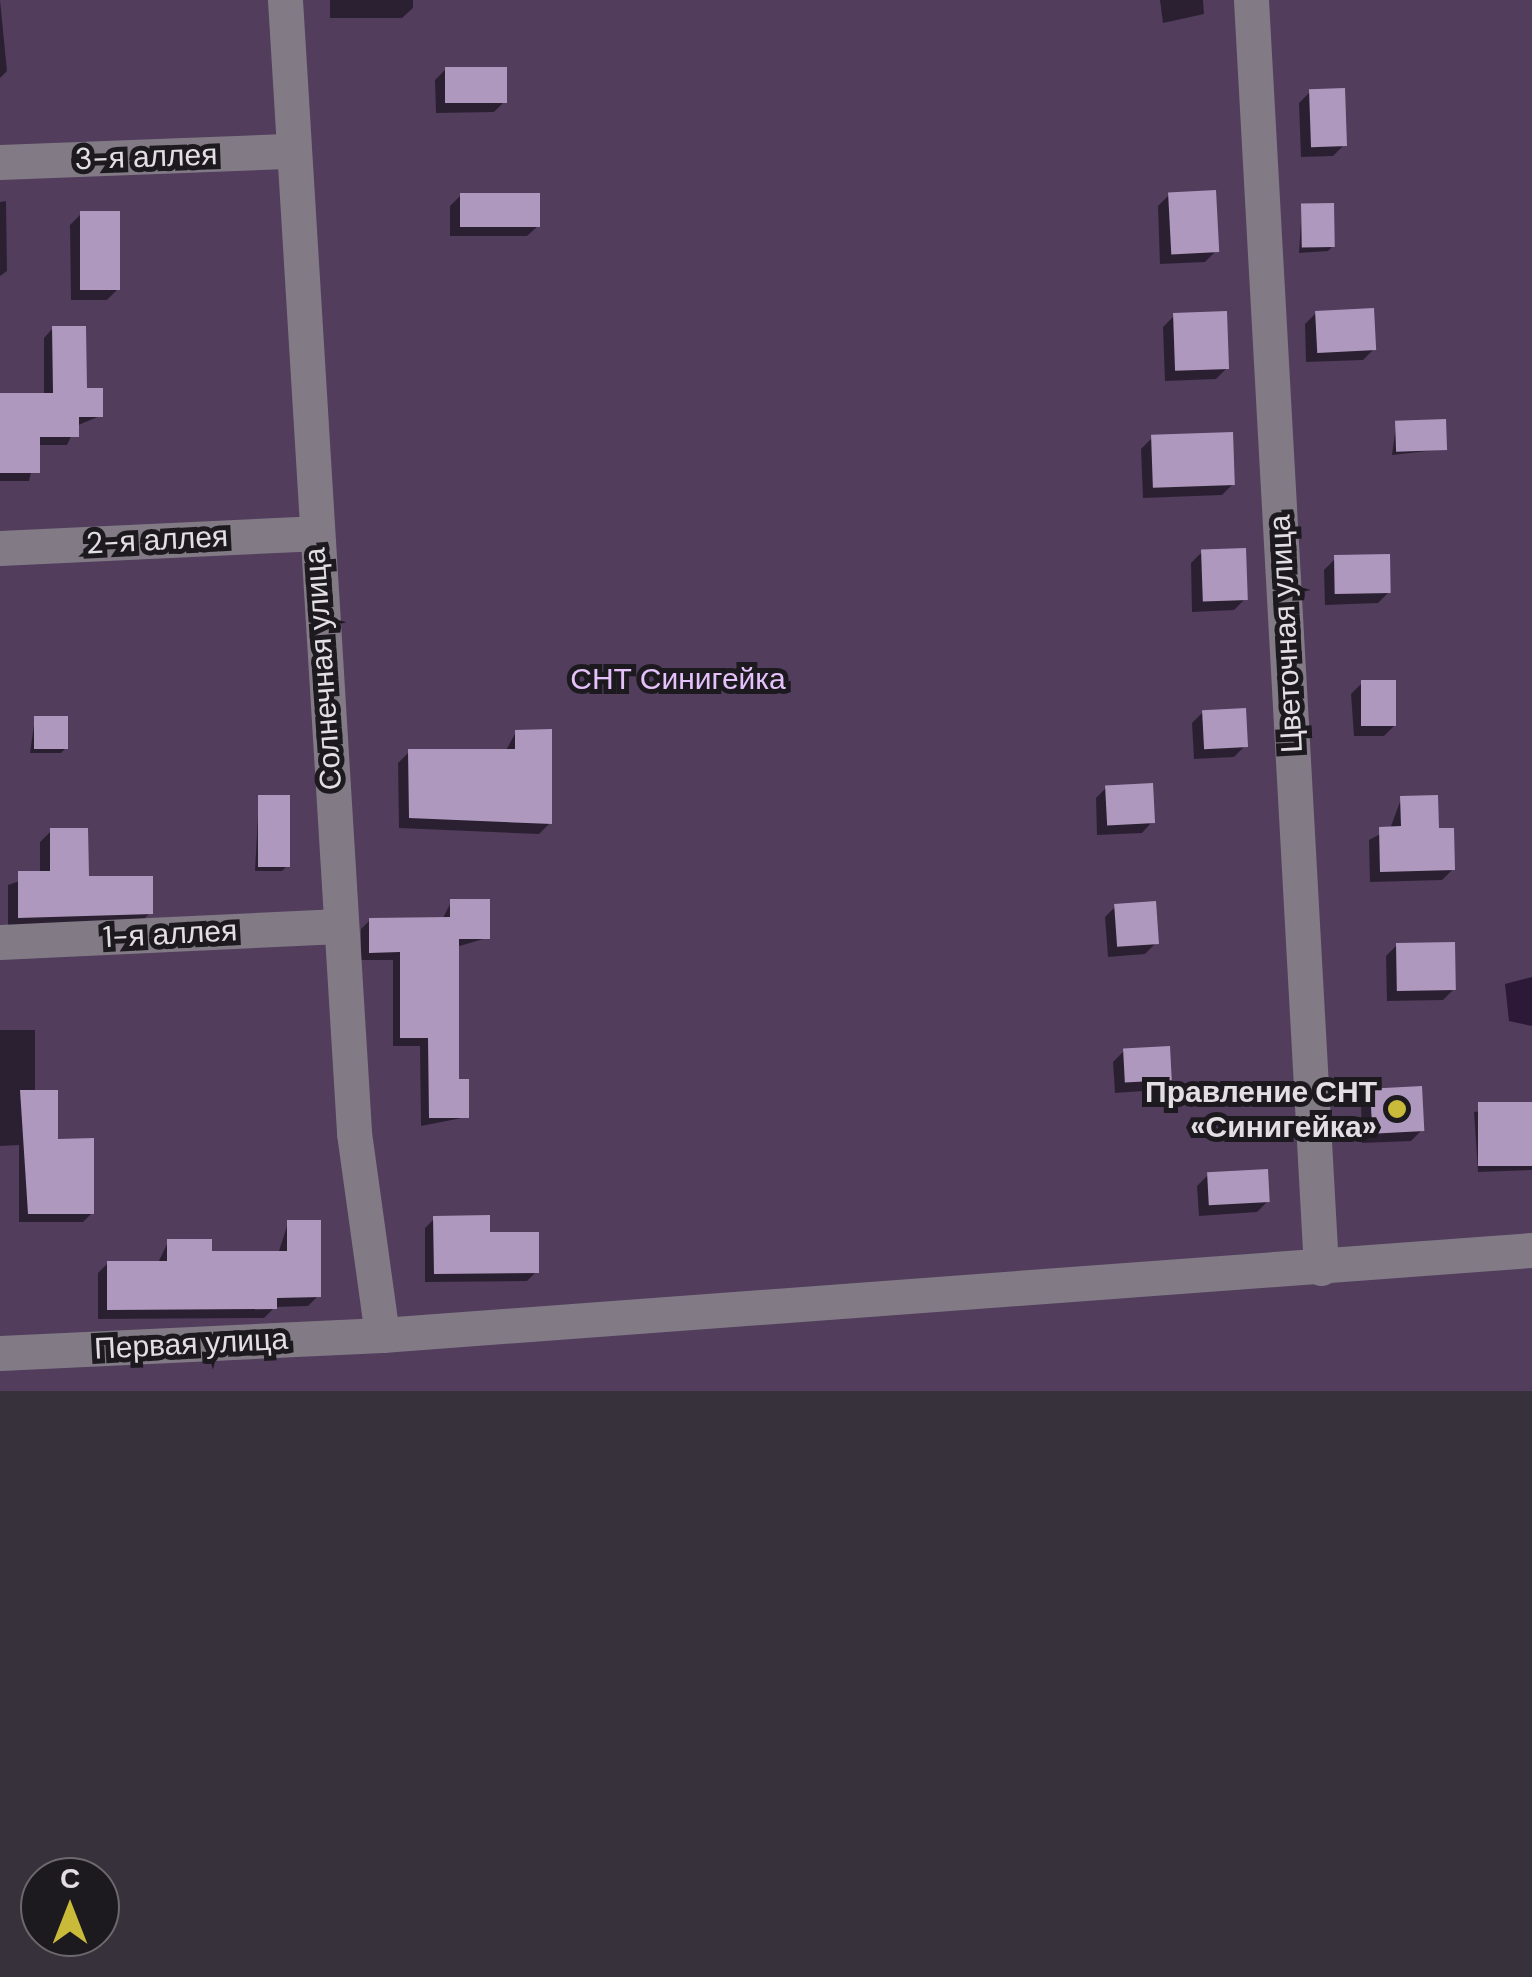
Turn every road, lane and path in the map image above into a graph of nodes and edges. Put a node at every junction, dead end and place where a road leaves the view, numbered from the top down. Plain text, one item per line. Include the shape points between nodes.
1 (285, 0) edge
2 (1252, 0) edge
3 (293, 152) junction
4 (0, 162) edge
5 (314, 533) junction
6 (0, 548) edge
7 (340, 926) junction
8 (0, 942) edge
9 (1532, 1250) edge
10 (1321, 1268) junction
11 (382, 1335) junction
12 (0, 1353) edge

1 - 3 street, Солнечная улица
2 - 10 street, Цветочная улица
3 - 4 street, 3-я аллея
3 - 5 street, Солнечная улица
5 - 6 street, 2-я аллея
5 - 7 street, Солнечная улица
7 - 8 street, 1-я аллея
7 - 11 street, Солнечная улица
9 - 10 street, Первая улица
10 - 11 street, Первая улица
11 - 12 street, Первая улица

